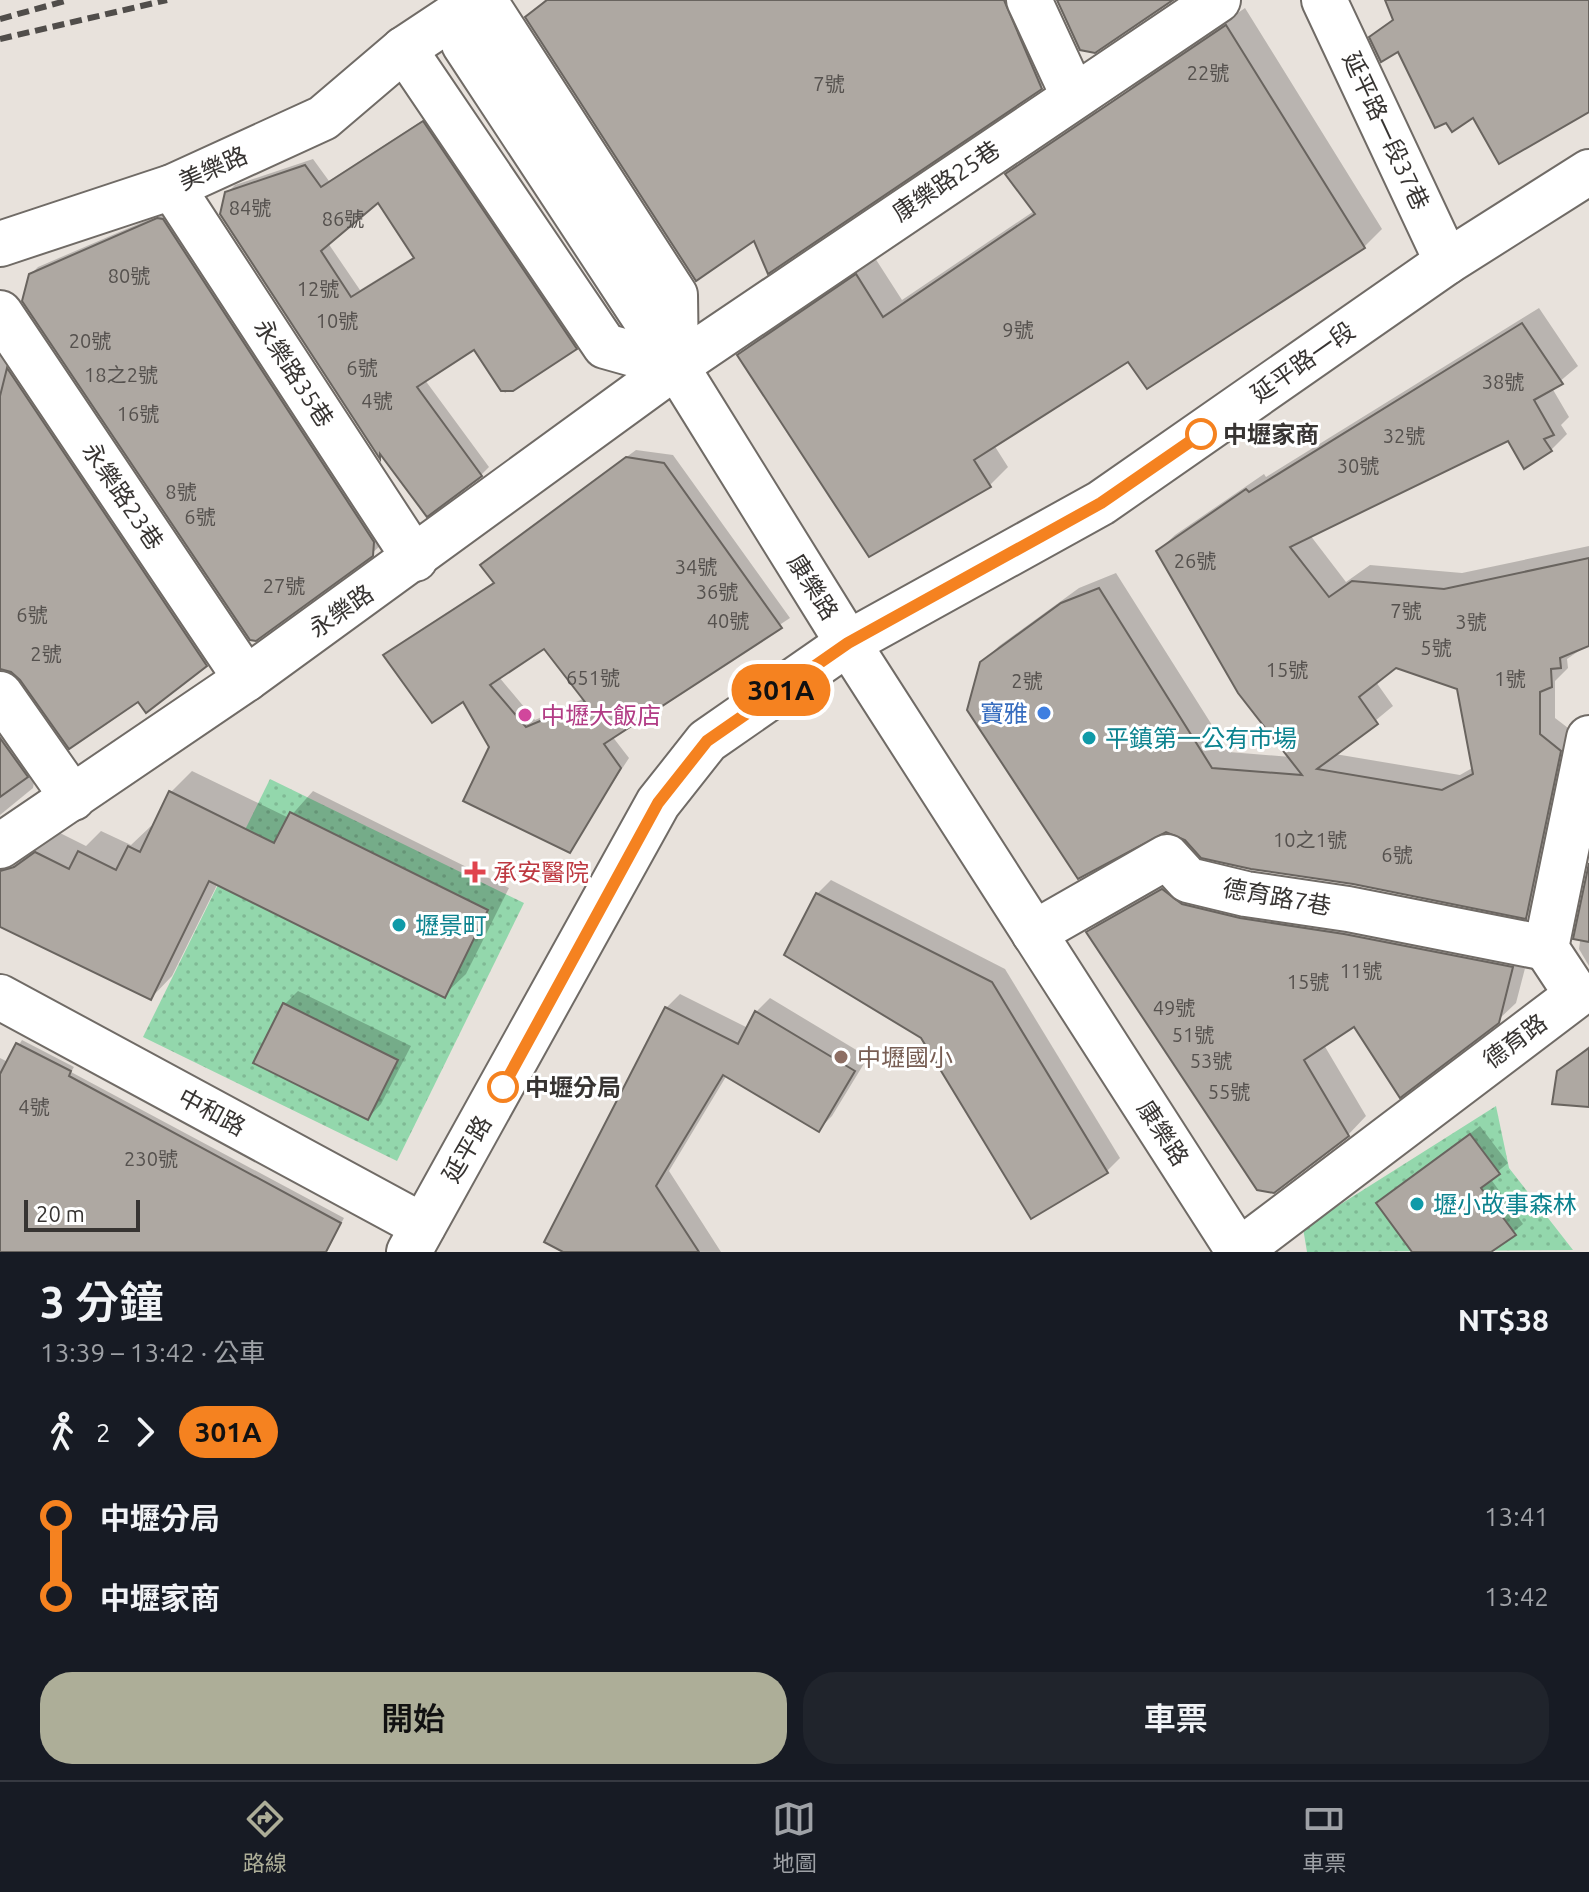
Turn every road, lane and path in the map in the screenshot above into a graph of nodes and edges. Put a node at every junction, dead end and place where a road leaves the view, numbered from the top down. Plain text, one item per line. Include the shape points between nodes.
1 (481, 0) edge
2 (1029, 0) edge
3 (1218, 0) edge
4 (1324, 0) edge
5 (464, 44) dead end
6 (404, 49) junction
7 (1073, 95) junction
8 (1589, 172) edge
9 (172, 187) junction
10 (0, 244) edge
11 (1447, 262) junction
12 (0, 313) edge
13 (676, 366) junction
14 (415, 559) junction
15 (848, 643) junction
16 (246, 679) junction
17 (0, 694) edge
18 (1589, 738) edge
19 (73, 798) junction
20 (0, 846) edge
21 (1034, 933) junction
22 (1546, 948) junction
23 (0, 997) edge
24 (416, 1239) edge
25 (1239, 1252) edge

1 - 6 street, 美樂路
1 - 13 street via 675,295
2 - 7 street
3 - 7 street, 康樂路25巷
4 - 11 street, 延平路一段37巷
5 - 13 street, 康樂路
6 - 9 street, 美樂路 via 323,118
6 - 13 street via 605,346
7 - 13 street, 康樂路25巷
8 - 11 street, 延平路一段
9 - 10 street, 美樂路
9 - 14 street, 永樂路35巷
11 - 15 street, 延平路一段 via 1101,503
12 - 16 street, 永樂路23巷
13 - 14 street, 永樂路
13 - 15 street, 康樂路
14 - 16 street, 永樂路
15 - 21 street, 康樂路
15 - 24 street, 延平路 via 707,741 658,803
16 - 19 street, 永樂路
17 - 19 street
18 - 22 street
19 - 20 street, 永樂路
21 - 22 street, 德育路7巷 via 1167,857 1188,880 1246,894
21 - 25 street, 康樂路
22 - 25 street, 德育路 via 1577,995
23 - 24 street, 中和路

